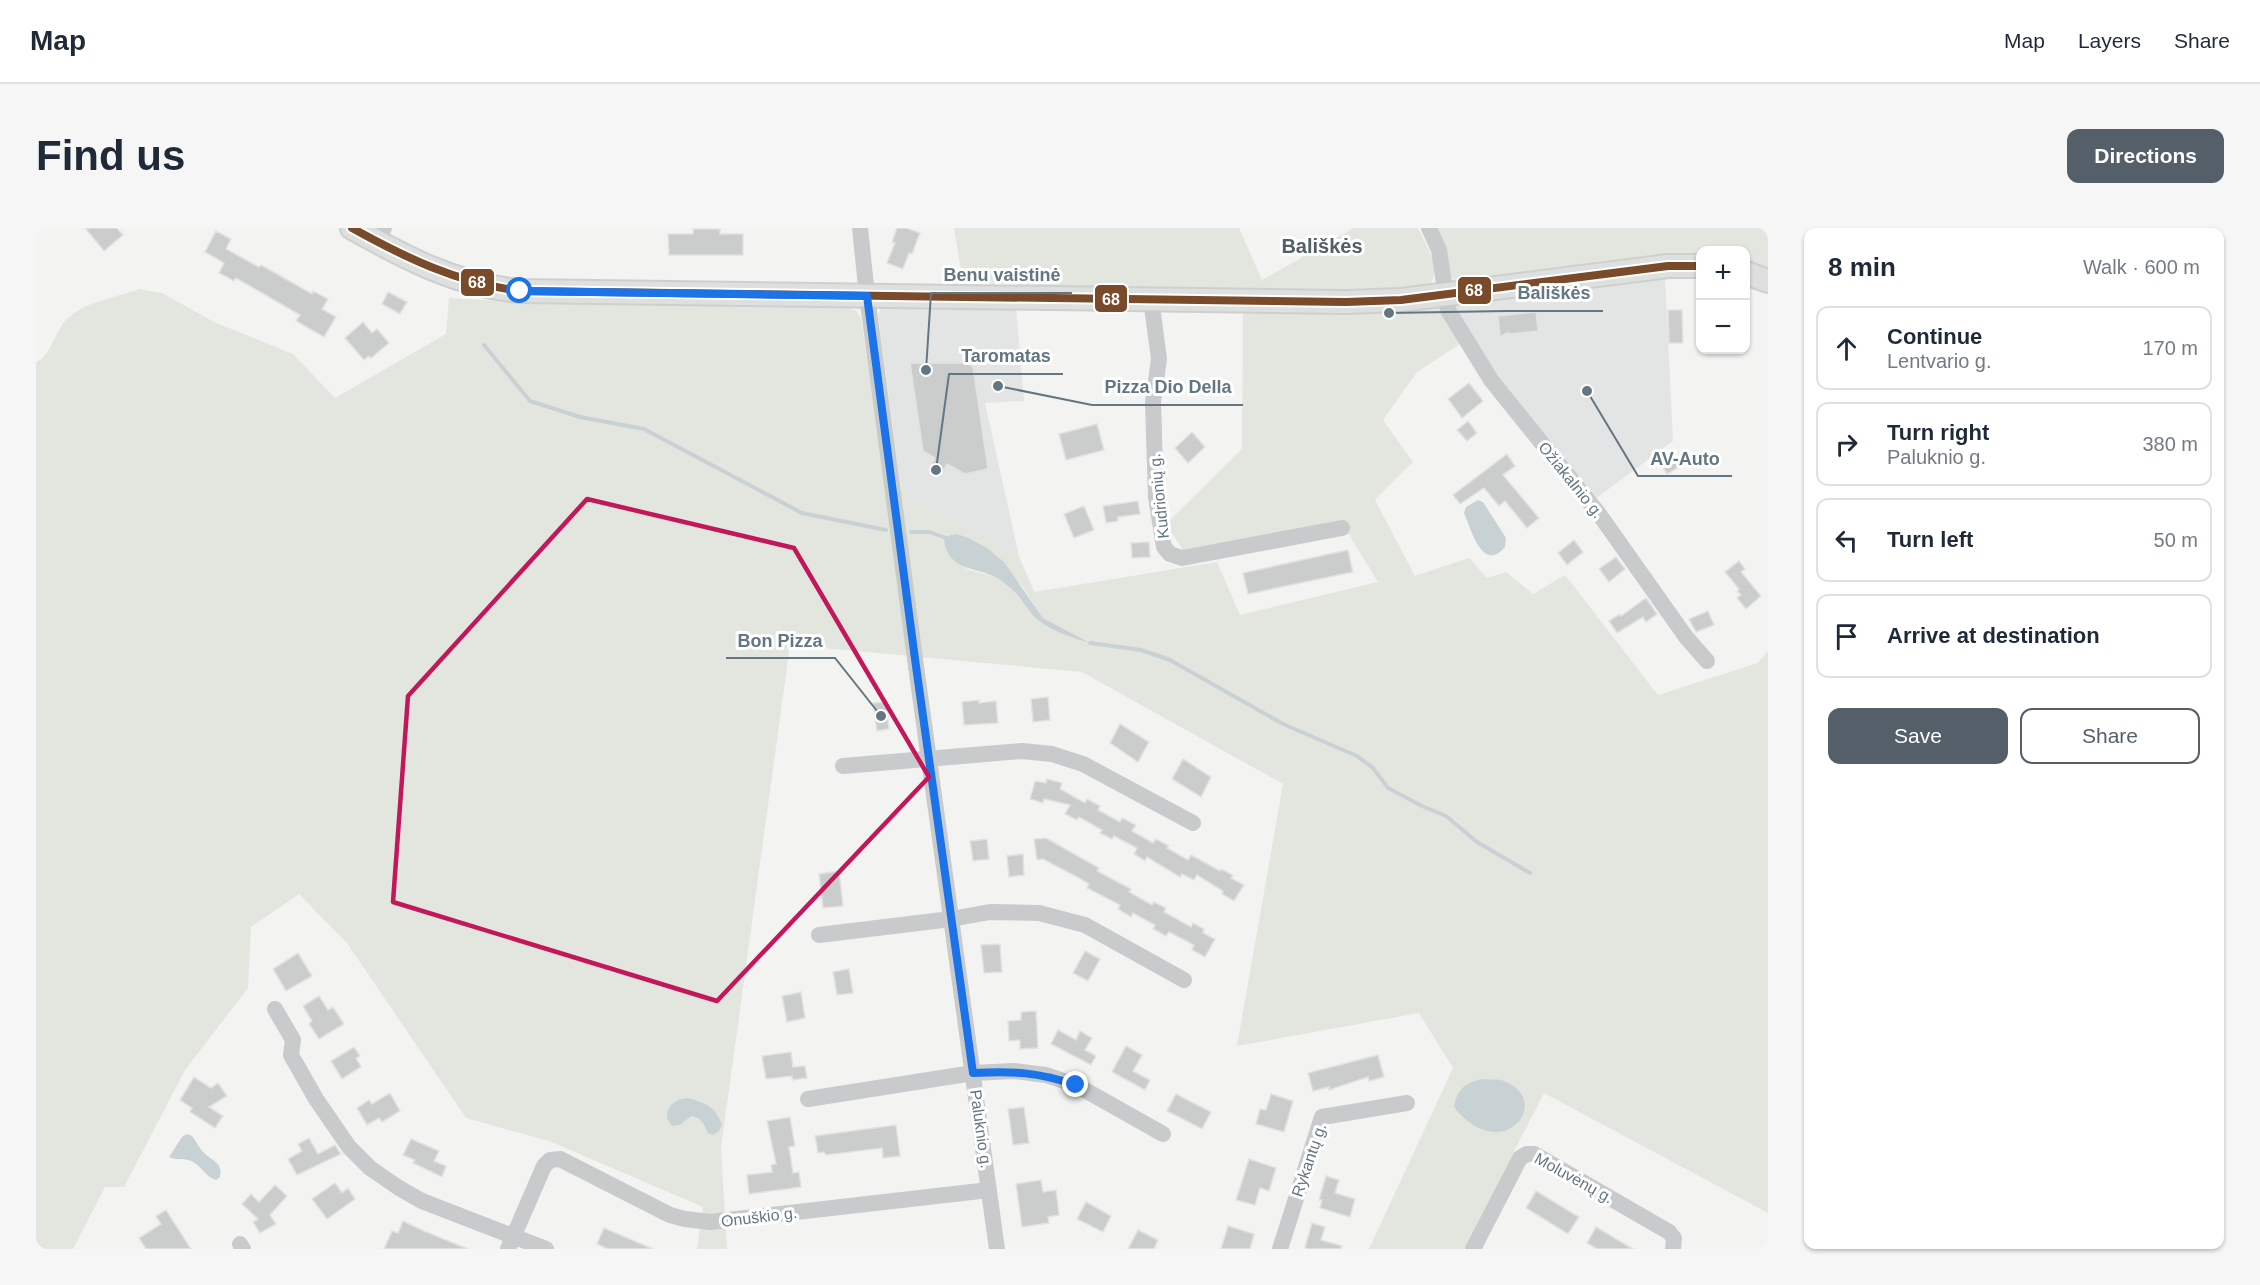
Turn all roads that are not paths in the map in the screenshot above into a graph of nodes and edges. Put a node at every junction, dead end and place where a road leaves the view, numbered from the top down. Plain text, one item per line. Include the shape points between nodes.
1 (352, 228) edge
2 (860, 228) edge
3 (1429, 228) edge
4 (380, 235) edge
5 (1696, 266) edge
6 (1750, 274) edge
7 (1768, 280) edge
8 (1445, 294) junction
9 (867, 296) junction
10 (1151, 299) junction
11 (1342, 528) dead end
12 (1707, 661) dead end
13 (929, 757) junction
14 (843, 766) dead end
15 (1193, 823) dead end
16 (951, 919) junction
17 (819, 935) dead end
18 (1184, 980) dead end
19 (275, 1009) dead end
20 (973, 1073) junction
21 (808, 1099) dead end
22 (1407, 1103) dead end
23 (1163, 1134) dead end
24 (989, 1190) junction
25 (511, 1243) edge
26 (546, 1249) edge
27 (997, 1249) edge
28 (1280, 1249) edge
29 (1473, 1249) edge
30 (1673, 1249) edge

1 - 4 main road
2 - 9 street, Paluknio g.
3 - 8 street, Ožiakalnio g. via 1439,250
4 - 9 main road via 434,271 491,288
5 - 8 main road via 1668,266
6 - 7 main road
8 - 10 main road via 1346,302
8 - 12 street, Ožiakalnio g. via 1456,326 1491,380 1599,514
9 - 10 main road
9 - 13 street, Paluknio g.
10 - 11 street, Kudrionių g. via 1159,358 1153,402 1154,468 1164,547 1182,558
13 - 14 street
13 - 15 street via 1022,751 1052,754 1083,764
13 - 16 street, Paluknio g.
16 - 17 street
16 - 18 street via 990,912 1039,913 1086,925
16 - 20 street, Paluknio g.
19 - 25 street via 293,1040 291,1055 316,1099 349,1147 370,1168 422,1201
20 - 21 street
20 - 23 street via 1014,1071 1046,1075 1076,1085
20 - 24 street, Paluknio g.
22 - 28 street, Rykantų g. via 1322,1117
24 - 25 street, Onuškio g. via 710,1222 670,1215 560,1159 550,1160
24 - 27 street, Paluknio g.
25 - 26 street
29 - 30 street, Moluvėnų g. via 1520,1158 1534,1154 1669,1232 1674,1238

